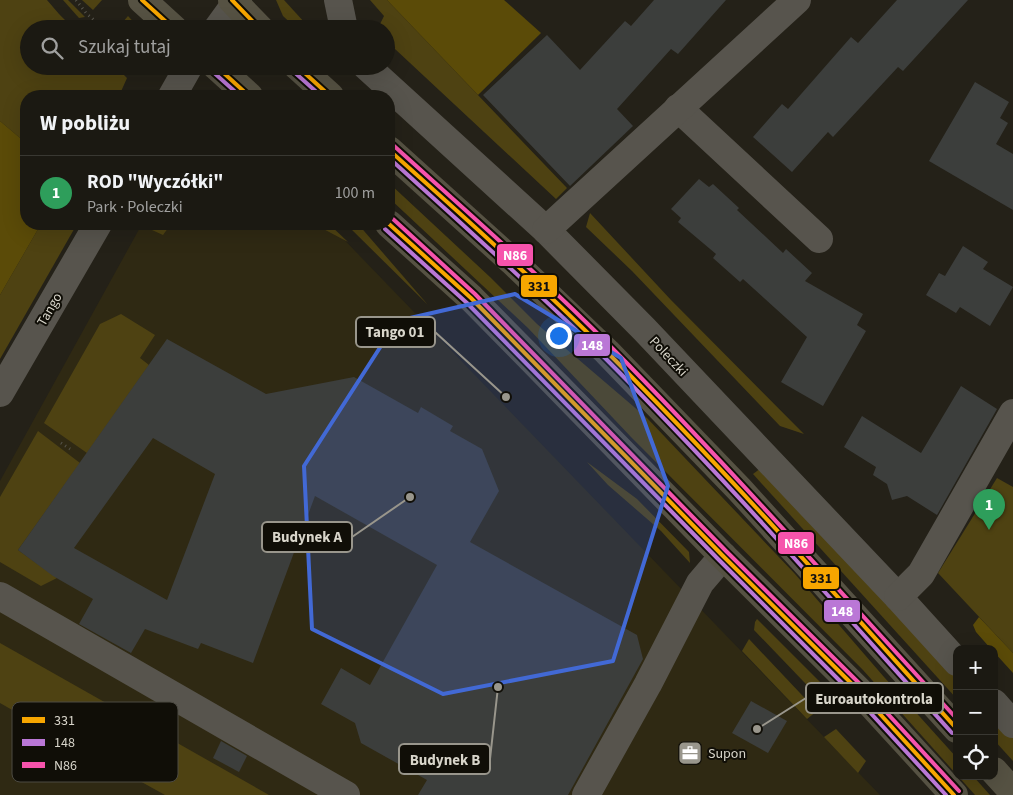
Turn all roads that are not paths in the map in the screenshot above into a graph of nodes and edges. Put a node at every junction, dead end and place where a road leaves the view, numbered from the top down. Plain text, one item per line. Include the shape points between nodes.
1 (142, 0) edge
2 (338, 0) edge
3 (797, 0) edge
4 (235, 1) edge
5 (164, 20) edge
6 (223, 20) edge
7 (252, 20) edge
8 (342, 20) edge
9 (185, 75) edge
10 (226, 75) edge
11 (307, 75) edge
12 (376, 75) edge
13 (176, 90) edge
14 (242, 90) edge
15 (323, 90) edge
16 (392, 90) edge
17 (395, 92) edge
18 (678, 108) junction
19 (395, 155) edge
20 (395, 229) edge
21 (95, 230) edge
22 (546, 230) junction
23 (819, 239) dead end
24 (0, 393) edge
25 (1013, 413) edge
26 (723, 556) junction
27 (0, 596) edge
28 (898, 597) junction
29 (953, 658) edge
30 (998, 707) edge
31 (1013, 724) edge
32 (953, 725) edge
33 (998, 775) edge
34 (1013, 792) edge
35 (346, 795) edge
36 (586, 795) edge
37 (954, 795) edge

1 - 5 main road
2 - 8 street
3 - 18 street
4 - 6 street
4 - 7 main road
9 - 13 street
10 - 14 main road
11 - 15 main road
12 - 16 street, Poleczki
17 - 22 street, Poleczki
18 - 22 street
18 - 23 street
19 - 32 main road via 607,352 739,489
20 - 26 main road via 471,298
21 - 24 street, Tango
22 - 28 street, Poleczki
25 - 28 street via 921,574
26 - 36 street via 700,582
26 - 37 main road via 859,691
27 - 35 street
28 - 29 street, Poleczki
30 - 31 street
33 - 34 main road

